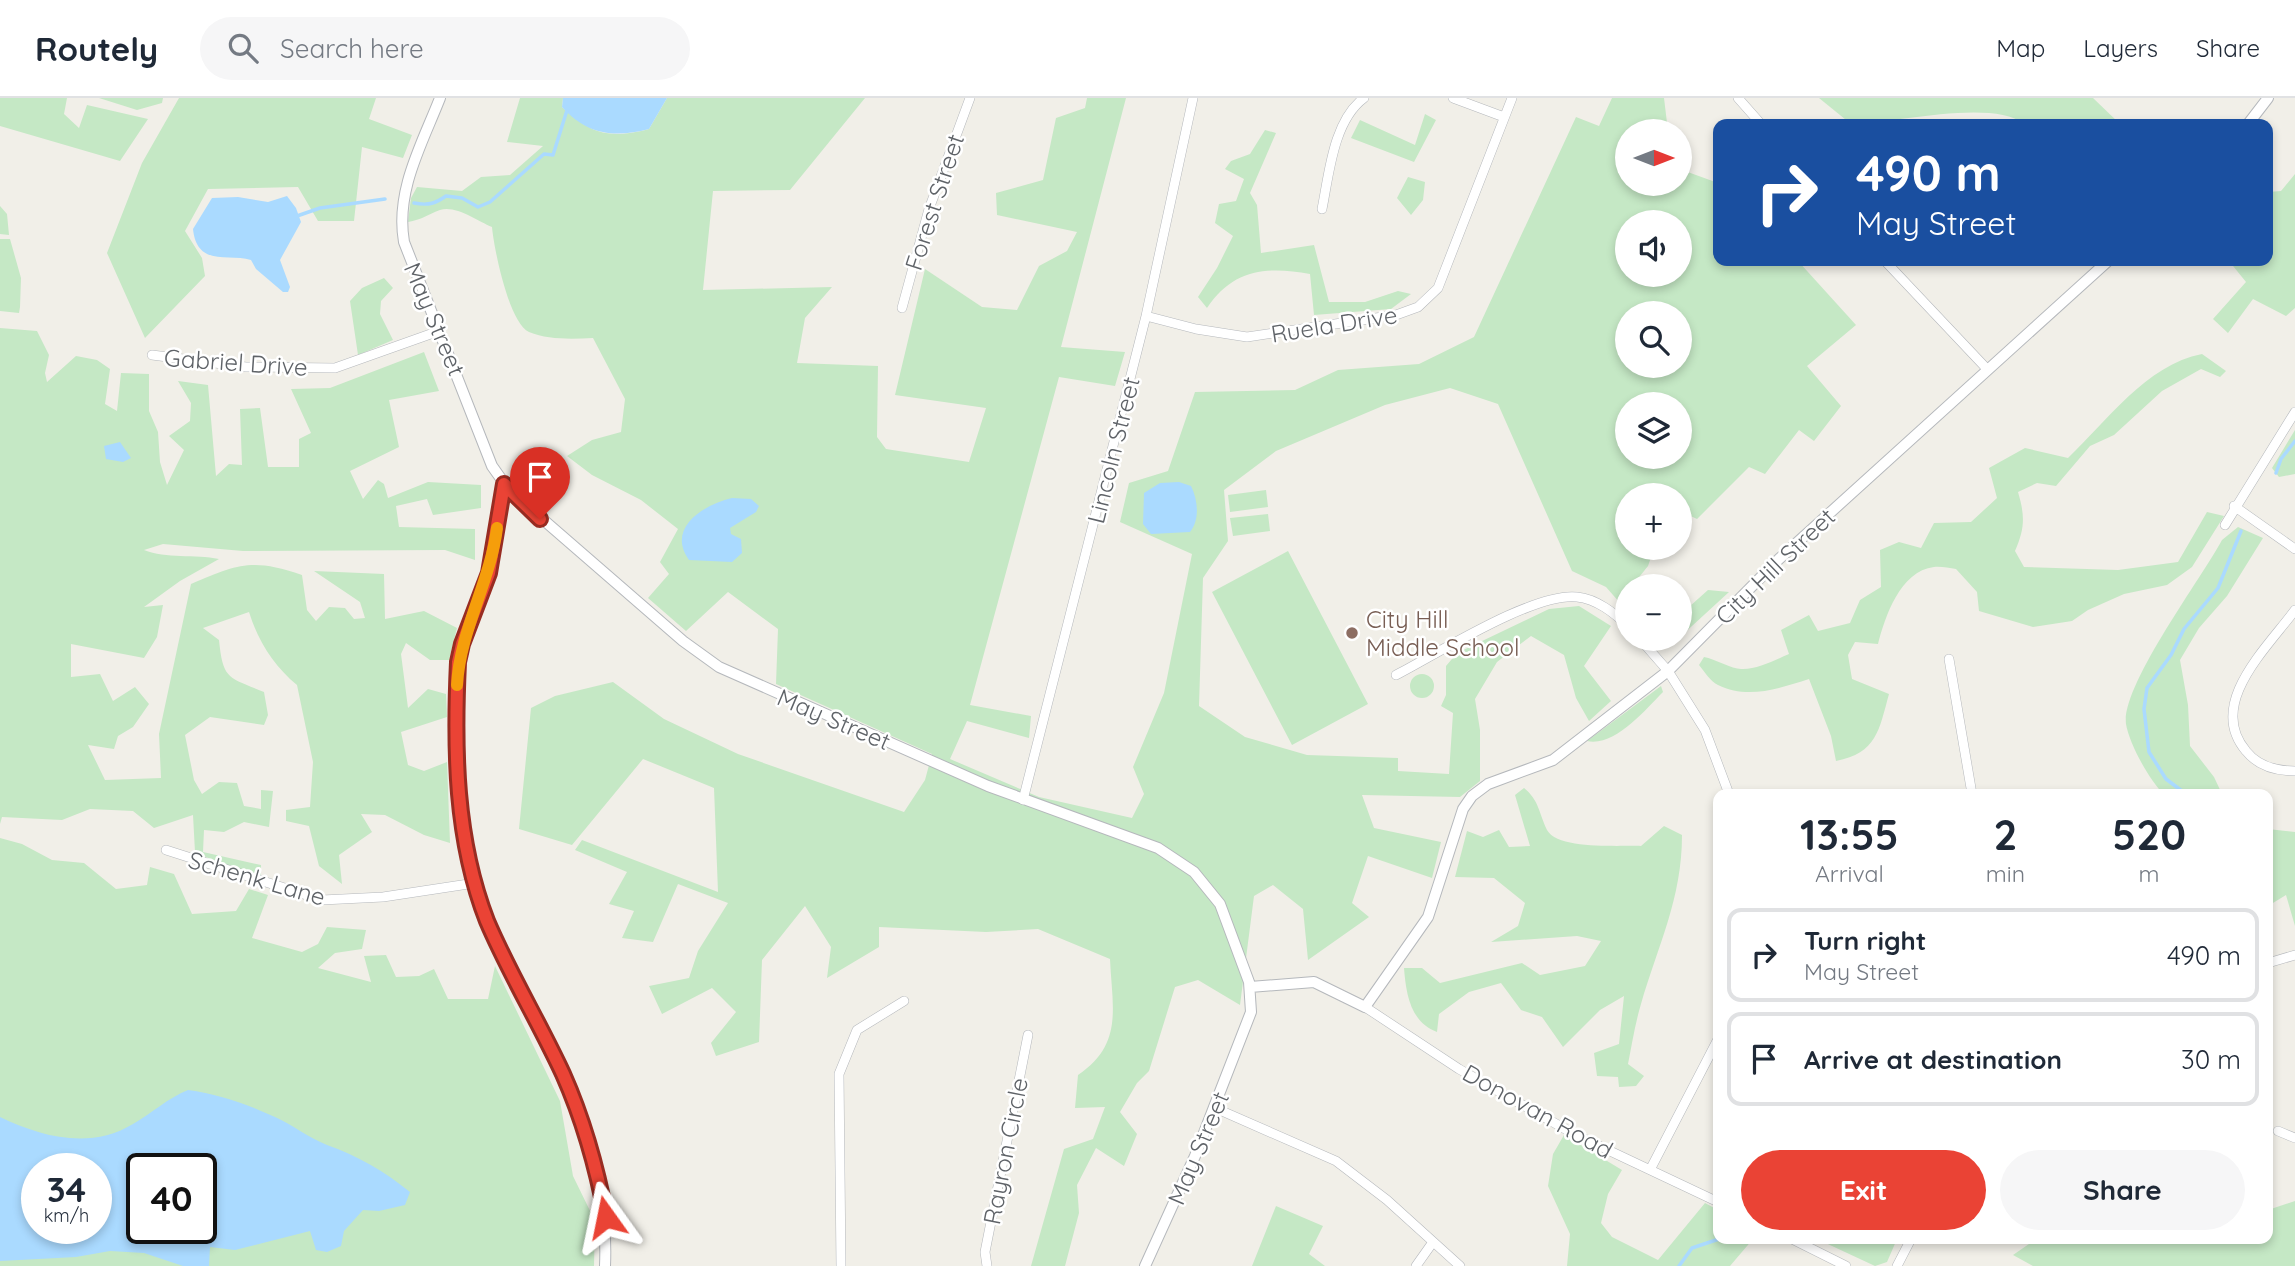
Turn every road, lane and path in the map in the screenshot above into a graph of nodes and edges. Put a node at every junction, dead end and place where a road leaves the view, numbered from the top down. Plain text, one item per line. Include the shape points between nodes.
1 (440, 98) edge
2 (970, 98) edge
3 (1194, 98) edge
4 (1364, 98) edge
5 (1453, 98) edge
6 (1512, 98) edge
7 (1738, 98) edge
8 (2268, 98) edge
9 (1504, 117) junction
10 (1757, 119) edge
11 (2252, 119) edge
12 (1322, 209) dead end
13 (1890, 266) edge
14 (2102, 266) edge
15 (902, 308) dead end
16 (1146, 316) junction
17 (439, 331) junction
18 (152, 355) dead end
19 (1987, 369) junction
20 (2295, 412) edge
21 (504, 484) junction
22 (2234, 506) junction
23 (2225, 525) dead end
24 (2295, 549) edge
25 (2295, 610) edge
26 (1615, 614) edge
27 (1650, 651) edge
28 (1949, 659) dead end
29 (1668, 671) junction
30 (1396, 676) dead end
31 (2295, 771) edge
32 (1726, 789) edge
33 (1971, 789) edge
34 (1023, 800) junction
35 (166, 850) dead end
36 (475, 883) junction
37 (2295, 955) edge
38 (2273, 962) edge
39 (1250, 988) junction
40 (904, 1000) dead end
41 (1365, 1007) junction
42 (1028, 1035) dead end
43 (1713, 1049) edge
44 (1215, 1108) junction
45 (2278, 1131) dead end
46 (2295, 1138) edge
47 (1651, 1168) junction
48 (1713, 1199) edge
49 (1433, 1242) junction
50 (1802, 1244) edge
51 (1908, 1244) edge
52 (606, 1266) edge
53 (841, 1266) edge
54 (987, 1266) edge
55 (1145, 1266) edge
56 (1416, 1266) edge
57 (1460, 1266) edge
58 (1846, 1266) edge
59 (1897, 1266) edge

1 - 17 street, May Street via 401,209 410,260
2 - 15 street, Forest Street via 929,209
3 - 16 street, Lincoln Street
4 - 12 street via 1347,117
5 - 9 street
6 - 9 street, Ruela Drive
7 - 10 street
8 - 11 street
9 - 16 street, Ruela Drive via 1438,288 1418,307 1396,315 1247,337
13 - 19 street
14 - 19 street, City Hill Street
16 - 34 street, Lincoln Street
17 - 18 street, Gabriel Drive via 335,368 246,367
17 - 21 street, May Street via 492,466
19 - 29 street, City Hill Street via 1779,559
20 - 22 street
21 - 34 street, May Street via 586,559 719,667
21 - 36 street via 489,573 458,662 460,811
22 - 23 street
22 - 24 street
25 - 31 street via 2248,674 2233,701 2232,723 2237,741 2252,759 2271,769
26 - 30 street via 1581,597 1563,596 1530,606
27 - 29 street
28 - 33 street
29 - 32 street via 1705,730
29 - 41 street, City Hill Street via 1553,760 1488,785 1472,796 1463,809 1428,917
34 - 39 street, May Street via 1158,848 1194,872 1220,904
35 - 36 street, Schenk Lane via 322,900
36 - 52 street via 492,930 563,1074 580,1119 604,1207
37 - 38 street
39 - 41 street via 1314,982
39 - 44 street, May Street via 1251,1012
40 - 53 street via 857,1031 839,1074
41 - 47 street, Donovan Road via 1459,1069 1574,1134
42 - 54 street, Rayron Circle via 985,1252
43 - 47 street
44 - 49 street via 1336,1161
44 - 55 street, May Street
45 - 46 street
47 - 48 street, Donovan Road
49 - 56 street
49 - 57 street
50 - 58 street
51 - 59 street

